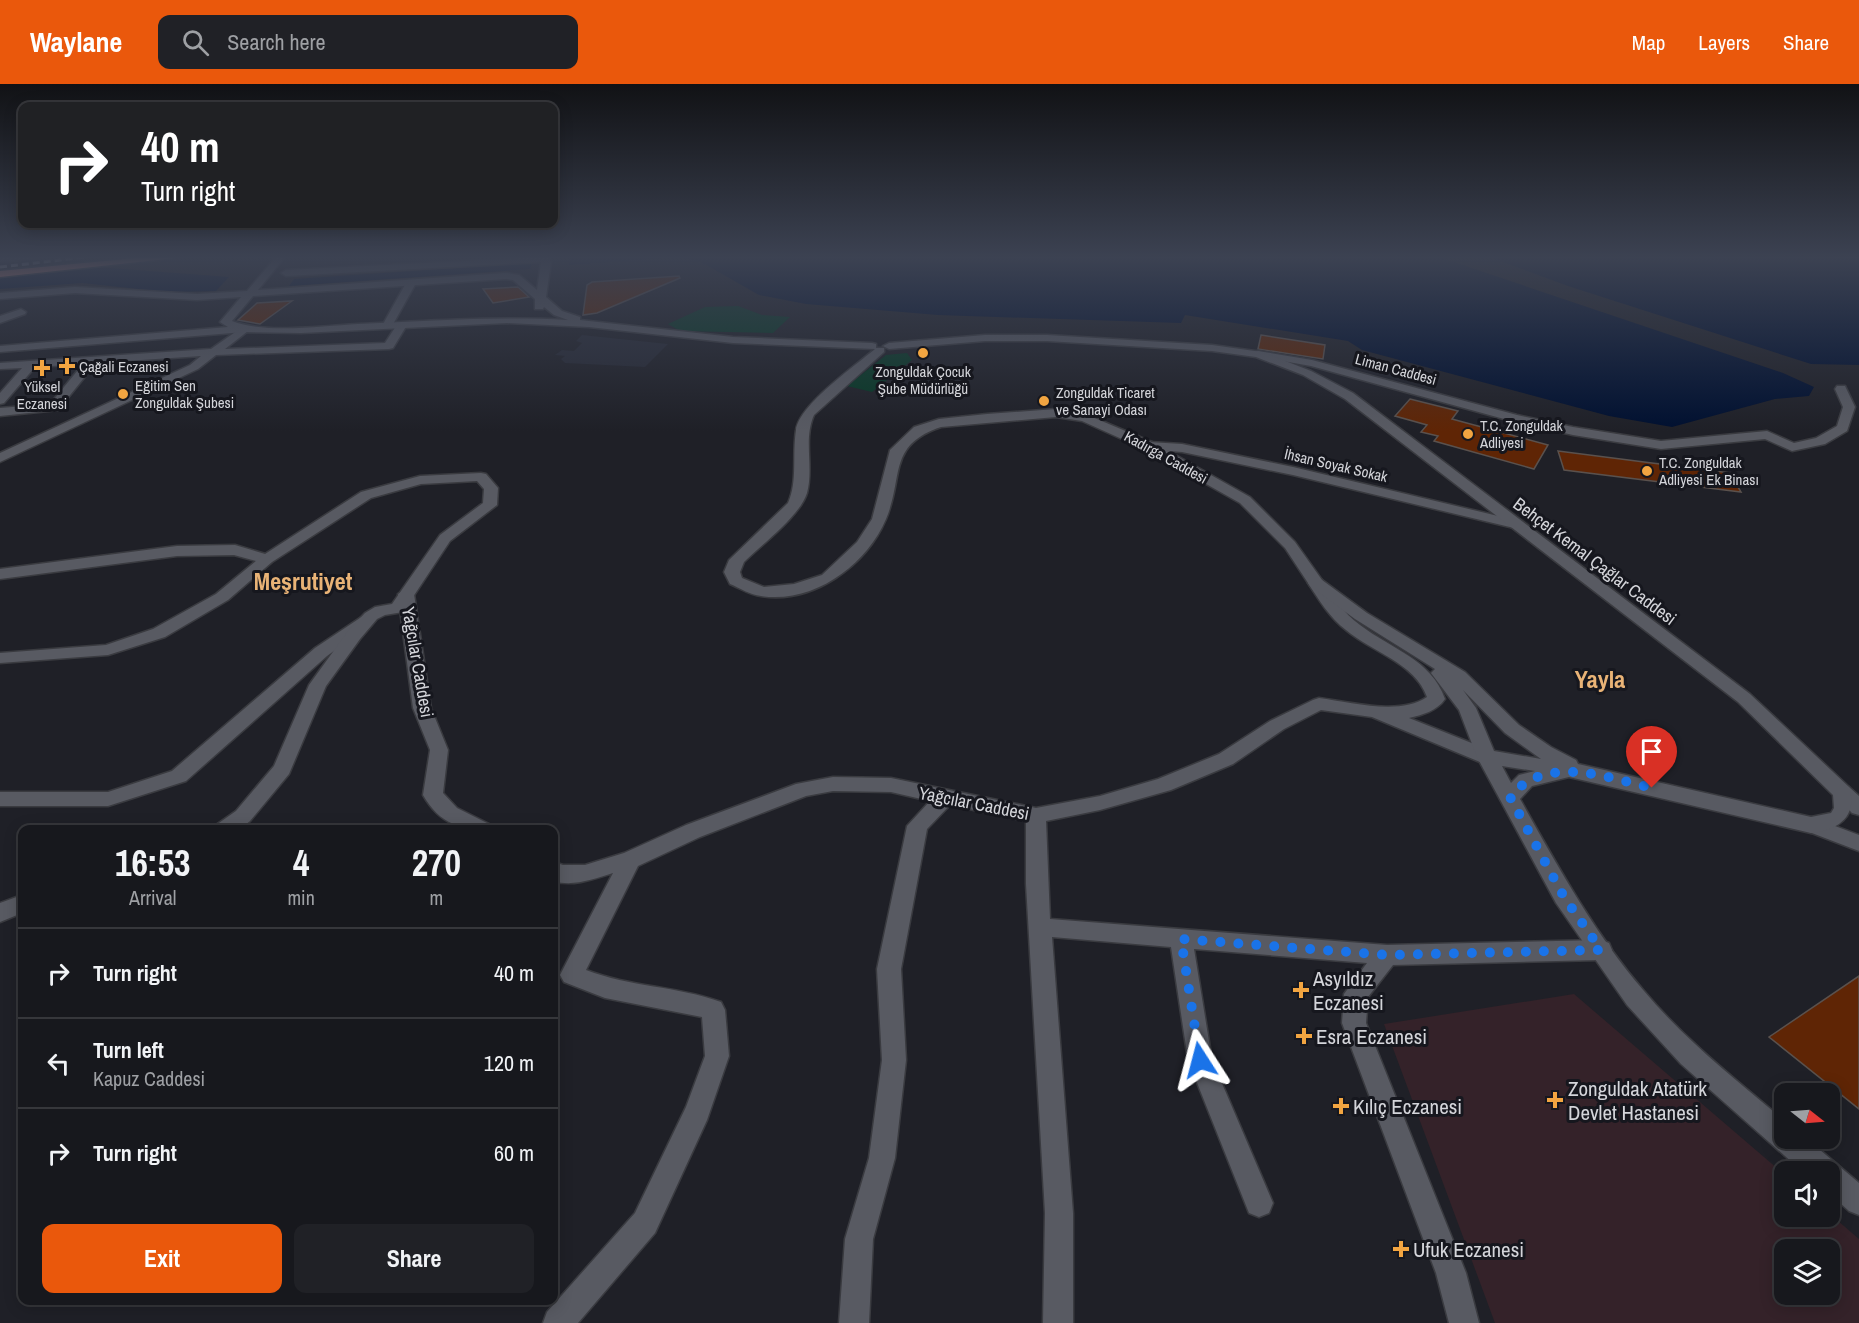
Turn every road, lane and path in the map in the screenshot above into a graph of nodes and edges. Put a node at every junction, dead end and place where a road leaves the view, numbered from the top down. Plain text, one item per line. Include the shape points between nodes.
1 (231, 315) edge
2 (393, 315) edge
3 (529, 315) edge
4 (563, 315) edge
5 (507, 320) junction
6 (589, 324) junction
7 (402, 325) junction
8 (387, 326) junction
9 (244, 328) junction
10 (880, 348) junction
11 (0, 349) edge
12 (215, 352) junction
13 (1258, 354) junction
14 (92, 362) junction
15 (32, 364) junction
16 (0, 366) edge
17 (1841, 389) dead end
18 (0, 400) edge
19 (0, 412) edge
20 (1149, 446) junction
21 (0, 458) edge
22 (1514, 524) junction
23 (267, 559) junction
24 (0, 574) edge
25 (1316, 583) junction
26 (406, 594) junction
27 (371, 616) junction
28 (1418, 651) junction
29 (0, 658) edge
30 (1375, 711) junction
31 (1487, 757) junction
32 (1583, 772) junction
33 (1842, 792) junction
34 (1510, 797) junction
35 (945, 798) junction
36 (0, 800) edge
37 (1859, 808) edge
38 (1036, 816) junction
39 (230, 825) edge
40 (474, 825) edge
41 (1811, 825) junction
42 (1859, 843) edge
43 (630, 860) junction
44 (558, 874) edge
45 (18, 906) edge
46 (0, 913) edge
47 (1040, 927) junction
48 (1181, 939) junction
49 (1601, 950) junction
50 (1387, 955) junction
51 (1774, 1129) edge
52 (1798, 1149) edge
53 (1811, 1161) edge
54 (1840, 1185) edge
55 (1859, 1201) edge
56 (1259, 1203) dead end
57 (558, 1323) edge
58 (854, 1323) edge
59 (1058, 1323) edge
60 (1464, 1323) edge

1 - 9 street via 225,322
2 - 8 street
3 - 5 street
4 - 6 street
5 - 6 street
5 - 7 street
6 - 10 street, Liman Caddesi via 733,340
7 - 8 street
7 - 12 street via 389,345
8 - 9 street
9 - 11 street
9 - 12 street
10 - 13 street, Liman Caddesi via 985,338 1047,338 1169,344
10 - 20 street, Kadırga Caddesi via 809,412 802,428 800,492 794,505 736,560 732,572 736,581 762,592 794,589 828,578 863,545 879,519 897,450 918,430 939,423 1056,413 1117,429
12 - 14 street
12 - 21 street via 194,367
13 - 17 street, Liman Caddesi via 1312,363 1515,418 1661,445 1767,435 1792,447 1820,441 1842,428 1849,407
13 - 22 street, Behçet Kemal Çağlar Caddesi via 1349,396
14 - 15 street
14 - 19 street via 54,408
15 - 16 street
15 - 18 street
20 - 22 street, İhsan Soyak Sokak via 1182,448 1293,471
20 - 25 street, Kadırga Caddesi via 1245,500 1290,545
22 - 33 street, Behçet Kemal Çağlar Caddesi via 1744,698
23 - 24 street via 235,550 177,551
23 - 26 street via 366,495 420,480 482,477 490,488 490,505 446,538
23 - 29 street via 222,597 159,633 108,650
25 - 28 street, Kadırga Caddesi
25 - 30 street via 1331,608 1354,630 1415,669 1434,686 1436,699 1427,708 1406,713
26 - 27 street, Yağcılar Caddesi via 397,609 381,610
26 - 40 street, Yağcılar Caddesi via 422,708 439,750 433,795 450,813
27 - 36 street via 321,652 179,776 108,800
27 - 39 street via 318,685 282,769 243,816
28 - 31 street via 1467,708
28 - 32 street via 1458,676 1520,735
30 - 31 street, Yağcılar Caddesi
30 - 38 street, Yağcılar Caddesi via 1319,704 1277,725 1226,759 1164,785
31 - 32 street
31 - 34 street
32 - 34 street via 1552,773 1526,780
32 - 41 street
33 - 37 street, Behçet Kemal Çağlar Caddesi
33 - 41 street via 1846,805 1842,815 1829,824
34 - 49 street via 1564,897
35 - 38 street, Yağcılar Caddesi
35 - 43 street, Yağcılar Caddesi via 891,785 833,784 803,789
35 - 58 street via 917,826 889,969 894,1060 882,1158 859,1239
38 - 47 street
41 - 42 street
43 - 44 street, Yağcılar Caddesi via 585,873
43 - 57 street via 572,975 644,998 677,1000 713,1010 717,1056 698,1111 645,1223
45 - 46 street
47 - 48 street
47 - 59 street via 1059,1213
48 - 50 street
48 - 56 street via 1200,1060
49 - 50 street
49 - 51 street via 1635,998 1690,1056
50 - 60 street via 1356,994 1354,1023 1451,1273
52 - 53 street
54 - 55 street

